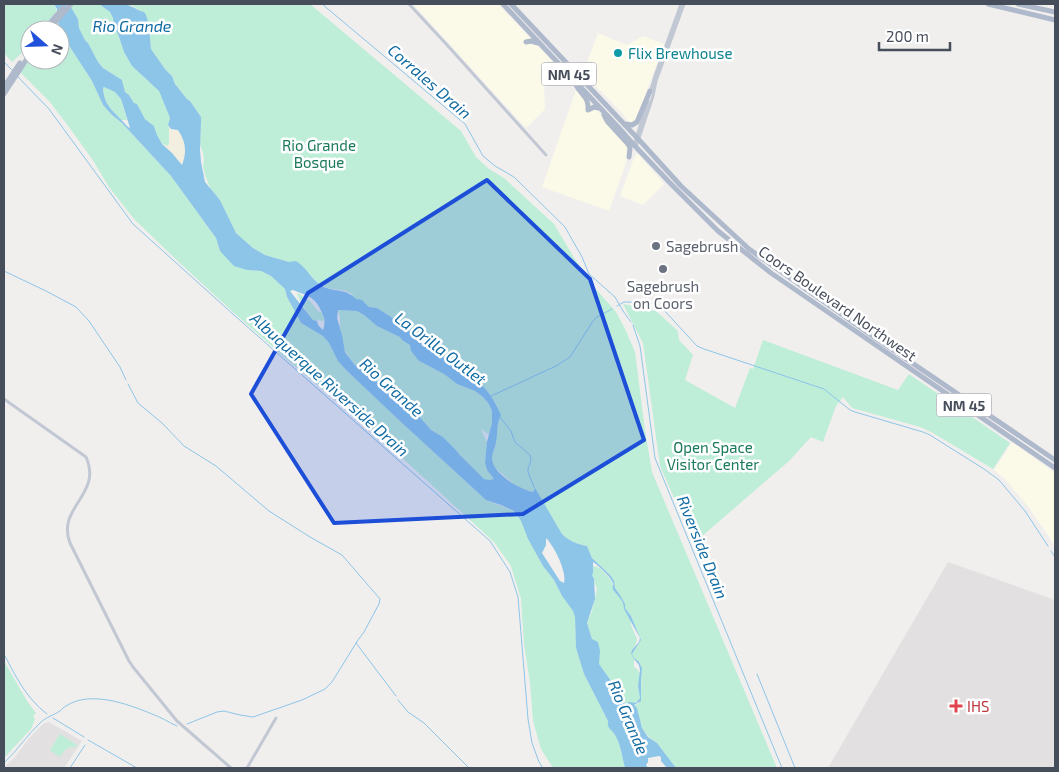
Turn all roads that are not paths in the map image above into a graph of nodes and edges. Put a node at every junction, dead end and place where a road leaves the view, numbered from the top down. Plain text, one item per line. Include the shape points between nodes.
1 (66, 4) edge
2 (71, 4) edge
3 (410, 4) edge
4 (503, 4) edge
5 (511, 4) edge
6 (682, 4) edge
7 (988, 4) edge
8 (1018, 4) edge
9 (1055, 12) edge
10 (52, 20) edge
11 (57, 20) edge
12 (1055, 20) edge
13 (533, 36) junction
14 (526, 42) dead end
15 (541, 45) junction
16 (20, 65) edge
17 (575, 71) junction
18 (570, 76) junction
19 (12, 78) junction
20 (4, 87) edge
21 (650, 90) junction
22 (4, 94) edge
23 (601, 109) junction
24 (624, 124) junction
25 (638, 138) junction
26 (635, 146) junction
27 (546, 155) dead end
28 (629, 157) dead end
29 (925, 379) junction
30 (956, 392) junction
31 (4, 399) edge
32 (1055, 460) edge
33 (1055, 468) edge
34 (276, 718) dead end
35 (231, 768) edge
36 (247, 768) edge

1 - 10 main road
2 - 11 main road
3 - 27 street
4 - 13 main road, Coors Boulevard Northwest / NM 45
5 - 17 main road, Coors Boulevard Northwest / NM 45
6 - 21 street
6 - 25 street
7 - 12 main road
8 - 9 main road
13 - 15 main road, Coors Boulevard Northwest / NM 45
13 - 17 main road via 541,38
14 - 15 main road
15 - 18 main road, Coors Boulevard Northwest / NM 45
16 - 19 main road
17 - 24 main road, Coors Boulevard Northwest / NM 45
18 - 23 main road, Coors Boulevard Northwest / NM 45
18 - 23 main road via 588,101 588,110 594,107
19 - 20 main road
19 - 22 main road
21 - 24 main road via 636,123
21 - 25 street
23 - 26 main road, Coors Boulevard Northwest / NM 45
23 - 28 main road via 607,121 628,144
24 - 25 main road, Coors Boulevard Northwest / NM 45
25 - 26 street
25 - 30 main road, Coors Boulevard Northwest / NM 45 via 681,186 748,249
26 - 29 main road, Coors Boulevard Northwest / NM 45 via 736,246
29 - 30 main road
29 - 33 main road, Coors Boulevard Northwest / NM 45
30 - 32 main road, Coors Boulevard Northwest / NM 45
31 - 35 street via 86,458 90,478 69,519 67,532 70,543 133,667 177,720
34 - 36 street

